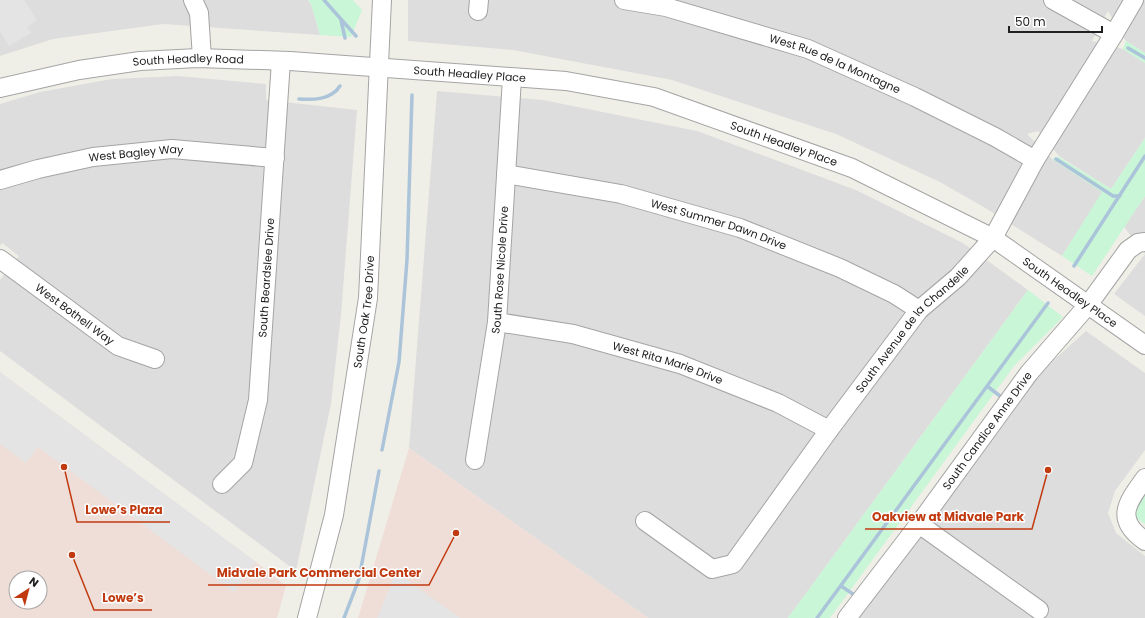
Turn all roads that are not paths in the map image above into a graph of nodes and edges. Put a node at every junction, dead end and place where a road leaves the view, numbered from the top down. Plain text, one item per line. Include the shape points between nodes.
1 (193, 0) edge
2 (382, 0) edge
3 (624, 0) edge
4 (1053, 0) edge
5 (1134, 0) edge
6 (1114, 34) junction
7 (202, 58) junction
8 (281, 61) junction
9 (378, 68) junction
10 (512, 78) junction
11 (0, 88) edge
12 (275, 158) junction
13 (1035, 160) junction
14 (506, 174) junction
15 (0, 180) edge
16 (993, 238) junction
17 (1145, 242) edge
18 (0, 259) edge
19 (1088, 305) junction
20 (918, 310) junction
21 (497, 322) junction
22 (1145, 345) edge
23 (155, 358) dead end
24 (829, 430) junction
25 (475, 460) dead end
26 (1145, 478) edge
27 (222, 484) dead end
28 (645, 521) dead end
29 (919, 524) junction
30 (1145, 541) edge
31 (1039, 610) dead end
32 (306, 618) edge
33 (847, 618) edge

1 - 7 street via 199,13
2 - 9 street, South Oak Tree Drive
3 - 13 street, West Rue de la Montagne via 666,7 808,50 914,97
4 - 6 street
5 - 6 street, South Avenue de la Chandelle
6 - 13 street, South Avenue de la Chandelle
7 - 8 street, South Headley Road
7 - 11 street, South Headley Road via 140,60 79,70
8 - 9 street, South Headley Road
8 - 12 street, South Beardslee Drive
9 - 10 street, South Headley Place
9 - 32 street, South Oak Tree Drive via 368,298 334,515
10 - 14 street, South Rose Nicole Drive
10 - 16 street, South Headley Place via 566,82 654,97 852,168
12 - 15 street, West Bagley Way via 172,150 93,157
12 - 27 street, South Beardslee Drive via 258,400 243,463
13 - 16 street, South Avenue de la Chandelle
14 - 20 street, West Summer Dawn Drive via 621,194 740,228 840,268 894,294
14 - 21 street, South Rose Nicole Drive
16 - 19 street, South Headley Place
16 - 20 street, South Avenue de la Chandelle via 958,277
17 - 19 street, South Candice Anne Drive via 1138,243 1128,250
18 - 23 street, West Bothell Way via 118,346
19 - 22 street, South Headley Place
19 - 29 street, South Candice Anne Drive via 1029,373
20 - 24 street, South Avenue de la Chandelle
21 - 24 street, West Rita Marie Drive via 574,334 680,364 778,403
21 - 25 street, South Rose Nicole Drive
24 - 28 street, South Avenue de la Chandelle via 733,564 712,569
26 - 30 street via 1130,499 1126,515 1137,536
29 - 31 street
29 - 33 street, South Candice Anne Drive

